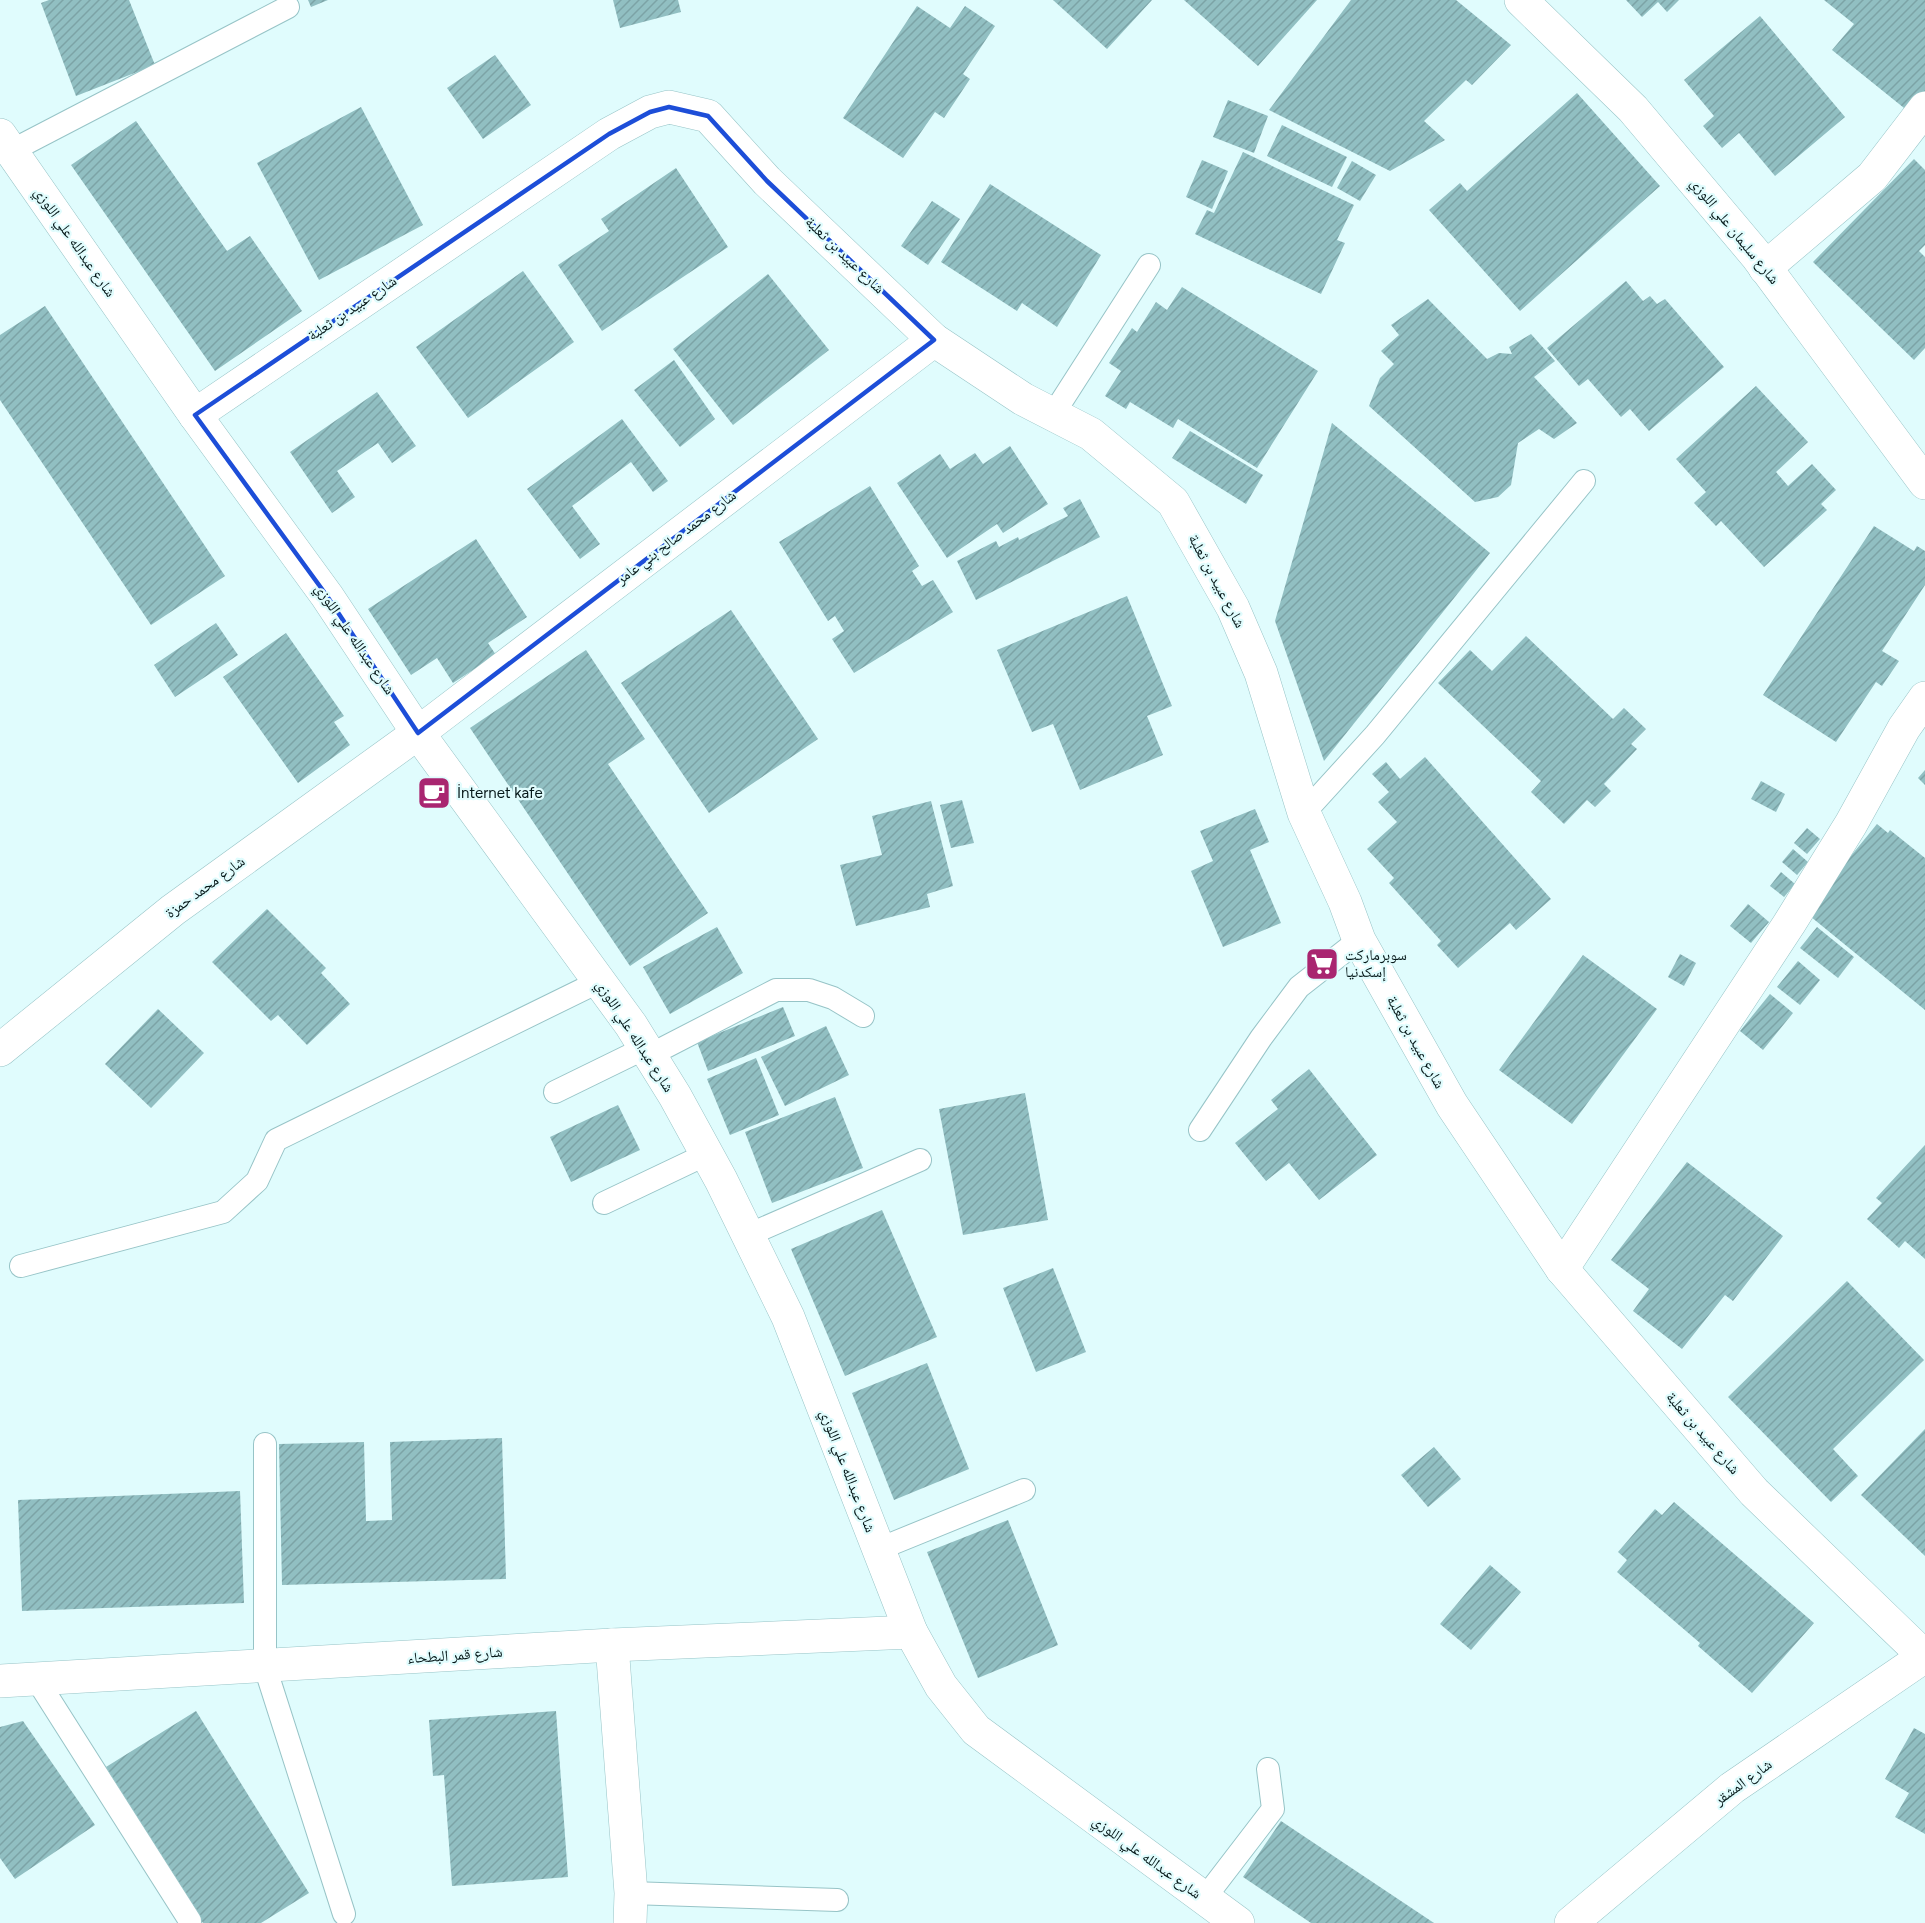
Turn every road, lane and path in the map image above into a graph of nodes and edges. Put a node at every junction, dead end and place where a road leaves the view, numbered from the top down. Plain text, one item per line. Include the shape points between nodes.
1 (1521, 0) edge
2 (288, 7) dead end
3 (1925, 108) edge
4 (5, 143) edge
5 (1149, 265) dead end
6 (1765, 268) junction
7 (934, 340) junction
8 (1054, 413) junction
9 (195, 415) junction
10 (1584, 481) dead end
11 (1925, 483) edge
12 (1925, 698) edge
13 (418, 733) junction
14 (1305, 813) junction
15 (1359, 940) junction
16 (600, 981) junction
17 (863, 1016) dead end
18 (0, 1050) edge
19 (647, 1052) junction
20 (555, 1092) dead end
21 (1200, 1130) dead end
22 (707, 1154) junction
23 (920, 1160) dead end
24 (604, 1203) dead end
25 (748, 1235) junction
26 (21, 1266) dead end
27 (1562, 1269) junction
28 (265, 1443) dead end
29 (1024, 1490) dead end
30 (879, 1549) junction
31 (911, 1632) junction
32 (612, 1645) junction
33 (1925, 1657) edge
34 (265, 1667) junction
35 (38, 1680) junction
36 (0, 1681) edge
37 (1268, 1769) dead end
38 (1204, 1899) junction
39 (837, 1900) dead end
40 (631, 1908) edge
41 (344, 1914) dead end
42 (190, 1921) dead end
43 (1238, 1923) edge
44 (1571, 1923) edge

1 - 6 street, شارع سليمان علي اللوزي via 1633,109
2 - 4 lane
3 - 6 street via 1872,177
4 - 9 street, شارع عبدالله علي اللوزي
5 - 8 lane
6 - 11 street, شارع سليمان علي اللوزي
7 - 8 street, شارع عبيد بن ثعلبة via 1023,399
7 - 9 street, شارع عبيد بن ثعلبة via 767,181 708,116 669,107 650,112 609,134
7 - 13 street, شارع محمد صالح بني عامر
8 - 14 street, شارع عبيد بن ثعلبة via 1091,434 1173,502 1233,608 1261,673
9 - 13 street, شارع عبدالله علي اللوزي via 327,596
10 - 14 lane via 1375,735
12 - 27 street via 1789,924
13 - 16 street, شارع عبدالله علي اللوزي
13 - 18 street, شارع محمد حمزة via 173,910
14 - 15 street, شارع عبيد بن ثعلبة
15 - 21 lane via 1299,987
15 - 27 street, شارع عبيد بن ثعلبة via 1452,1105
16 - 19 street, شارع عبدالله علي اللوزي
16 - 26 lane via 276,1140 257,1181 223,1212
17 - 19 lane via 833,998 809,990 776,990
19 - 20 lane
19 - 22 street, شارع عبدالله علي اللوزي
22 - 24 lane
22 - 25 street, شارع عبدالله علي اللوزي
23 - 25 lane
25 - 30 street, شارع عبدالله علي اللوزي via 788,1317
27 - 33 street, شارع عبيد بن ثعلبة via 1754,1492
28 - 34 lane
29 - 30 lane
30 - 31 street, شارع عبدالله علي اللوزي
31 - 32 street, شارع قمر البطحاء
31 - 38 street, شارع عبدالله علي اللوزي via 941,1686 976,1730
32 - 34 street, شارع قمر البطحاء
32 - 40 street
33 - 44 street, شارع المشقر via 1732,1788
34 - 35 street, شارع قمر البطحاء
34 - 41 lane
35 - 36 street, شارع قمر البطحاء
35 - 42 lane
37 - 38 lane via 1273,1809
38 - 43 street, شارع عبدالله علي اللوزي
39 - 40 lane

